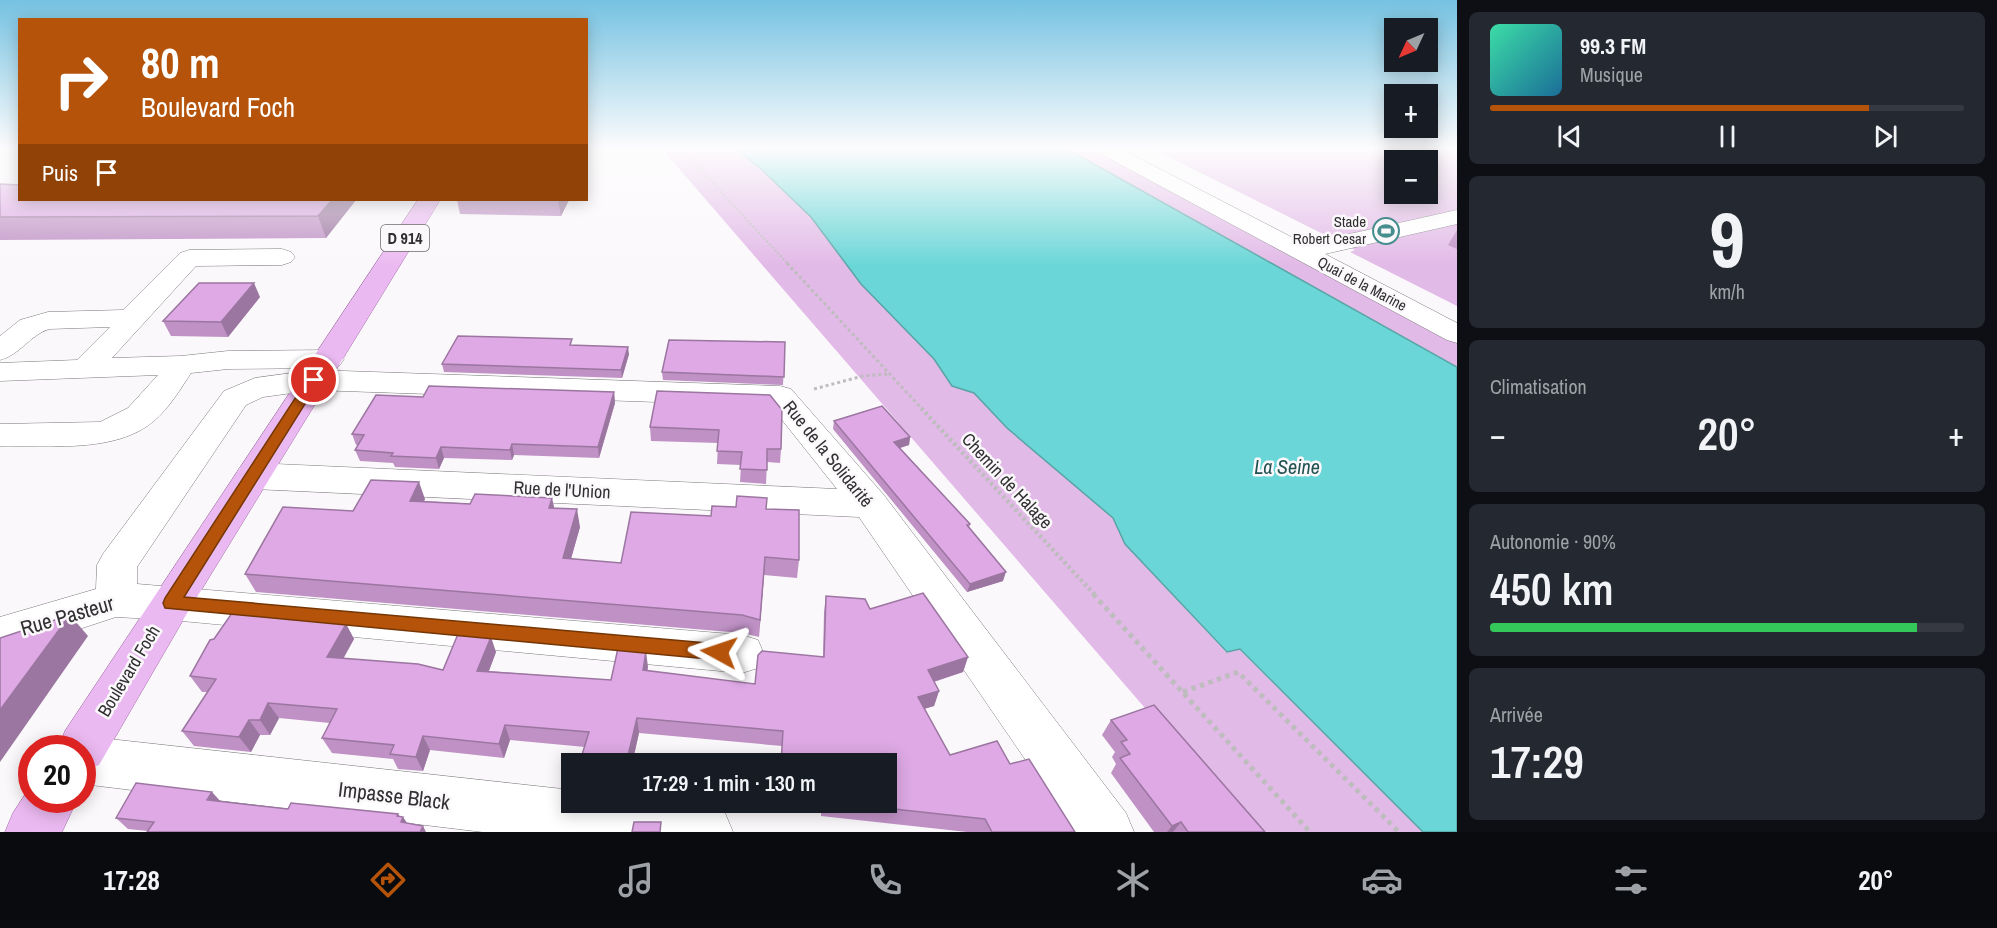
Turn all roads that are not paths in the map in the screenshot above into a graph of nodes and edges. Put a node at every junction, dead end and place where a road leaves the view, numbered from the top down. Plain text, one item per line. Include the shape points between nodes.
1 (1182, 189) edge
2 (428, 201) edge
3 (1457, 217) edge
4 (1302, 252) junction
5 (282, 257) dead end
6 (126, 318) junction
7 (1457, 334) edge
8 (0, 351) edge
9 (181, 365) junction
10 (85, 369) junction
11 (321, 369) junction
12 (0, 372) edge
13 (0, 435) edge
14 (253, 476) junction
15 (870, 504) junction
16 (116, 600) junction
17 (171, 603) junction
18 (0, 636) edge
19 (742, 654) dead end
20 (90, 735) edge
21 (96, 762) edge
22 (43, 813) edge
23 (32, 832) edge
24 (706, 832) edge
25 (1107, 832) edge

1 - 4 street, Quai de la Marine
2 - 11 main road, Boulevard Foch / D 914
3 - 4 street
4 - 7 street, Quai de la Marine
5 - 6 street via 189,258
6 - 8 street via 48,321 30,326
6 - 10 street via 126,327
9 - 10 street
9 - 11 street via 228,360
9 - 13 street via 145,413 114,430 102,434
10 - 12 street
11 - 14 main road, Boulevard Foch / D 914
11 - 15 street, Rue de la Solidarité via 780,396
11 - 16 street via 255,388 236,398 117,565
14 - 15 street, Rue de l'Union
14 - 17 main road, Boulevard Foch / D 914
15 - 25 street, Rue de la Solidarité
16 - 17 street, Rue Pasteur
16 - 18 street, Rue Pasteur
17 - 19 street, Rue Pasteur
17 - 20 main road, Boulevard Foch / D 914
21 - 24 street, Impasse Black
22 - 23 main road

